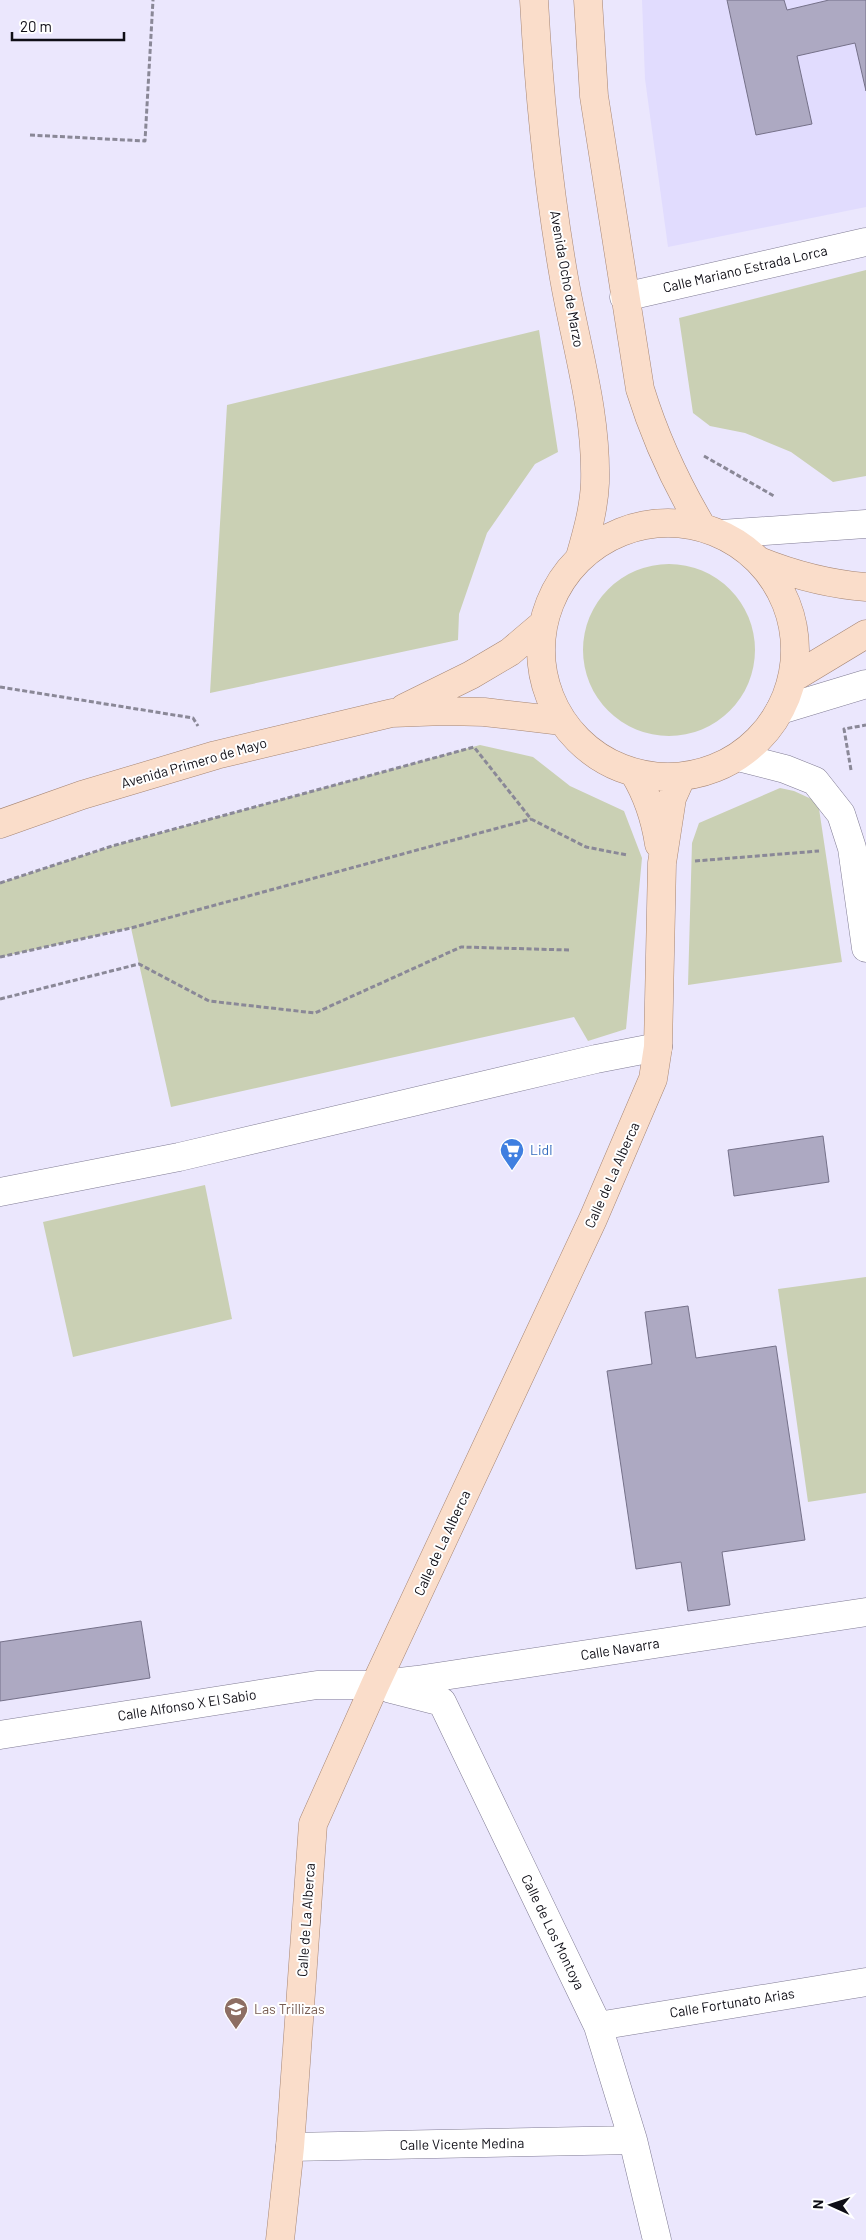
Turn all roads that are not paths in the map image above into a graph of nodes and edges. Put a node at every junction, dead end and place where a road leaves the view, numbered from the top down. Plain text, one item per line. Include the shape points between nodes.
1 (534, 0) edge
2 (588, 0) edge
3 (866, 242) edge
4 (624, 297) junction
5 (866, 524) edge
6 (711, 530) junction
7 (580, 557) junction
8 (759, 561) junction
9 (866, 587) edge
10 (543, 624) junction
11 (866, 634) edge
12 (793, 678) junction
13 (866, 684) edge
14 (780, 710) junction
15 (392, 713) junction
16 (562, 721) junction
17 (738, 757) junction
18 (634, 773) junction
19 (681, 778) junction
20 (0, 824) edge
21 (662, 863) junction
22 (866, 948) edge
23 (658, 1046) junction
24 (0, 1192) edge
25 (866, 1612) edge
26 (375, 1685) junction
27 (0, 1735) edge
28 (866, 1982) edge
29 (598, 2026) junction
30 (633, 2140) junction
31 (290, 2147) junction
32 (280, 2240) edge
33 (656, 2240) edge

1 - 7 main road, Avenida Ocho de Marzo via 539,93 562,268 586,380 595,449 590,523
2 - 4 main road via 594,96
3 - 4 street, Calle Mariano Estrada Lorca
4 - 6 main road via 640,389 649,420 679,488
5 - 6 street
6 - 7 main road via 676,522 650,524 625,530 601,541
6 - 8 main road via 741,545
7 - 10 main road via 557,588
8 - 9 main road via 808,579
8 - 12 main road via 786,603 795,636
10 - 15 main road, Avenida Primero de Mayo via 510,652 471,676
10 - 16 main road via 541,657 547,691
11 - 12 main road
12 - 14 main road
13 - 14 street
14 - 17 main road via 762,736
15 - 16 main road, Avenida Primero de Mayo via 484,712
15 - 20 main road, Avenida Primero de Mayo via 216,755 82,795
16 - 18 main road via 593,754
17 - 19 main road via 708,772
17 - 22 street via 785,769 815,781 841,814 852,848
18 - 19 main road via 657,778
18 - 21 main road, Calle de La Alberca via 651,808
19 - 21 main road, Calle de La Alberca via 672,798
21 - 23 main road, Calle de La Alberca
23 - 24 street via 179,1157
23 - 26 main road, Calle de La Alberca via 653,1079 605,1192
25 - 26 street, Calle Navarra
26 - 27 street, Calle Alfonso X El Sabio via 317,1685
26 - 29 street, Calle de Los Montoya via 442,1702
26 - 31 main road, Calle de La Alberca via 313,1824
28 - 29 street, Calle Fortunato Arias
29 - 30 street, Calle de Los Montoya
30 - 31 street, Calle Vicente Medina
30 - 33 street, Calle de Los Montoya
31 - 32 main road, Calle de La Alberca

